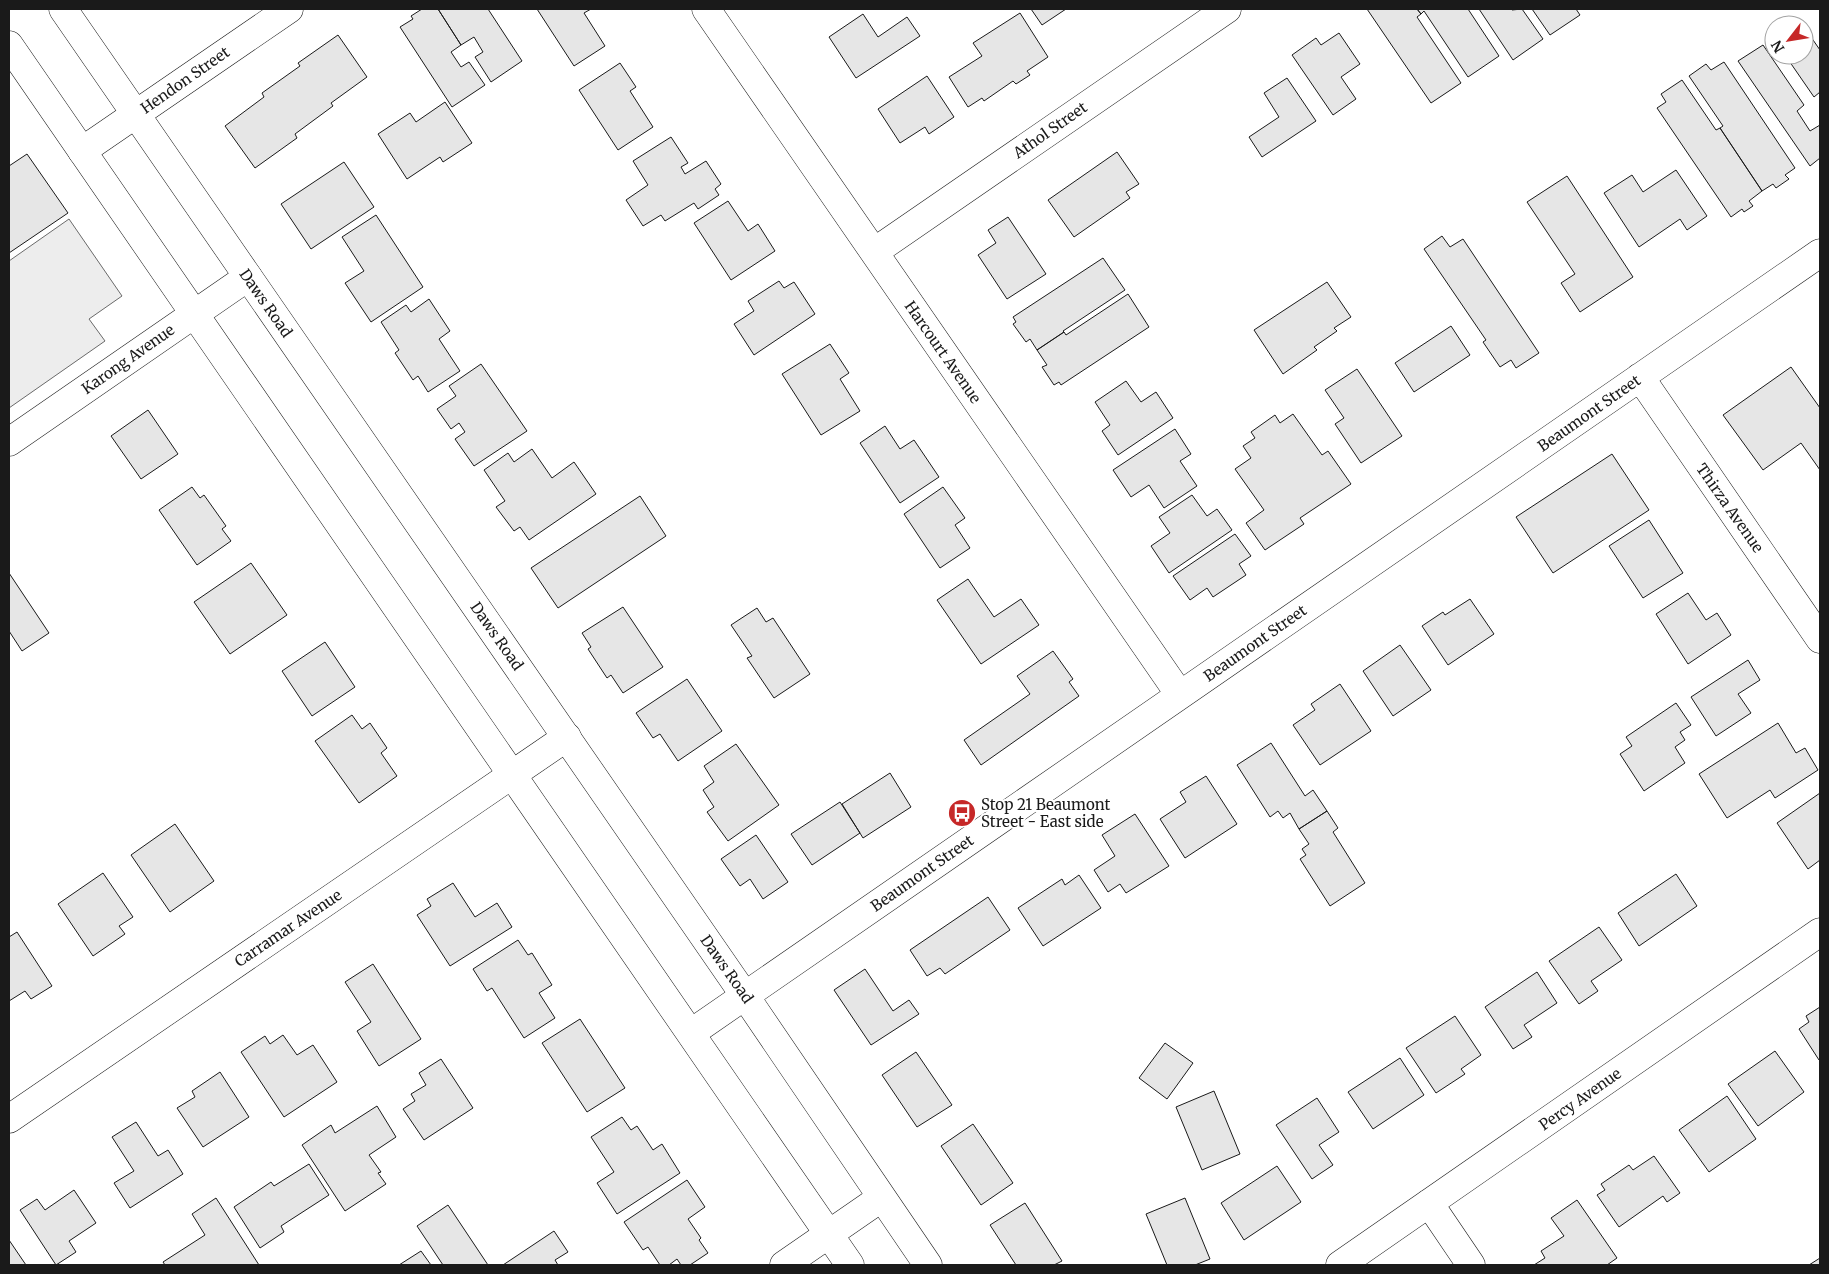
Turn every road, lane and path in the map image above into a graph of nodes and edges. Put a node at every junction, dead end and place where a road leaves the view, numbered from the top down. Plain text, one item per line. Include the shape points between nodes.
1 (63, 9) edge
2 (289, 9) edge
3 (706, 9) edge
4 (1227, 9) edge
5 (9, 45) edge
6 (136, 114) junction
7 (82, 151) junction
8 (874, 252) junction
9 (1820, 253) edge
10 (248, 277) junction
11 (194, 314) junction
12 (1640, 377) junction
13 (9, 442) edge
14 (1820, 639) edge
15 (1180, 696) junction
16 (566, 737) junction
17 (512, 774) junction
18 (1820, 932) edge
19 (745, 996) junction
20 (690, 1033) junction
21 (9, 1119) edge
22 (881, 1198) junction
23 (1429, 1204) junction
24 (828, 1234) junction
25 (784, 1265) edge
26 (850, 1265) edge
27 (928, 1265) edge
28 (1340, 1265) edge
29 (1471, 1265) edge

1 - 6 street, Daws Road
2 - 6 street, Hendon Street
3 - 8 street, Harcourt Avenue
4 - 8 street, Athol Street
5 - 7 street
6 - 7 street, Hendon Street
6 - 10 street, Daws Road
7 - 11 street
8 - 15 street, Harcourt Avenue
9 - 12 street, Beaumont Street
10 - 11 street, Karong Avenue
10 - 16 street, Daws Road
11 - 13 street, Karong Avenue
11 - 17 street
12 - 14 street, Thirza Avenue
12 - 15 street, Beaumont Street
15 - 19 street, Beaumont Street
16 - 17 street, Carramar Avenue
16 - 19 street, Daws Road
17 - 20 street
17 - 21 street, Carramar Avenue
18 - 23 street, Percy Avenue
19 - 20 street, Beaumont Street
19 - 22 street, Daws Road
20 - 24 street
22 - 24 street
22 - 27 street, Daws Road
23 - 28 street, Percy Avenue
23 - 29 street
24 - 25 street
24 - 26 street

